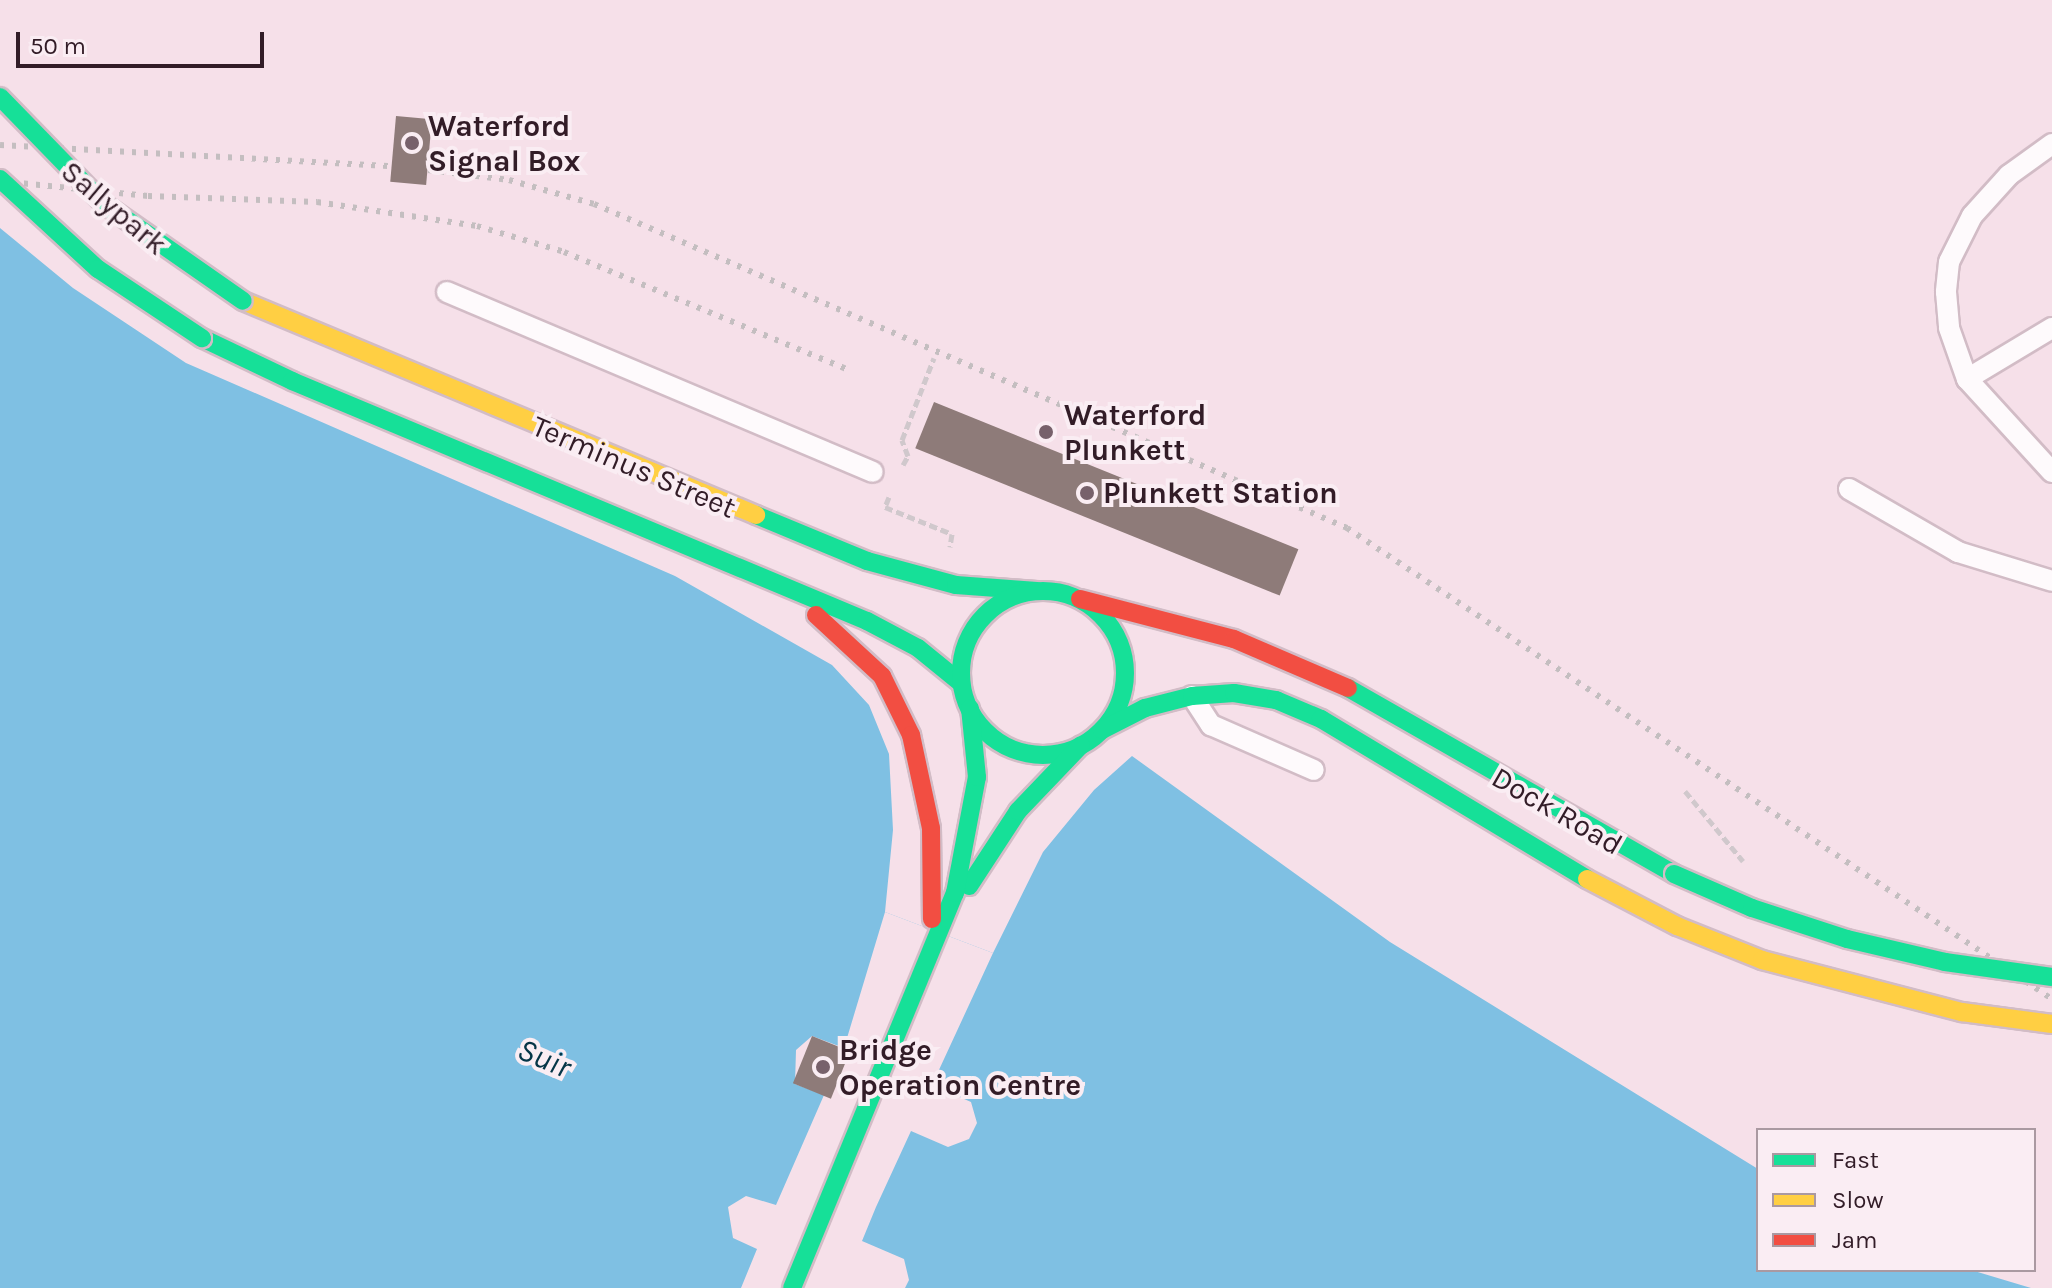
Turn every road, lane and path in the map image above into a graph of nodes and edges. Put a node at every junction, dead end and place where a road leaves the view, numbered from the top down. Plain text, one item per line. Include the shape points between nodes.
1 (0, 97) edge
2 (2052, 144) edge
3 (0, 179) edge
4 (447, 292) dead end
5 (243, 301) joint
6 (2052, 328) edge
7 (202, 338) joint
8 (934, 358) dead end
9 (1967, 379) junction
10 (903, 465) dead end
11 (873, 472) dead end
12 (2052, 472) edge
13 (1849, 489) dead end
14 (732, 566) junction
15 (2052, 581) edge
16 (1037, 591) junction
17 (1080, 599) junction
18 (961, 683) junction
19 (1192, 696) junction
20 (970, 708) junction
21 (1102, 730) junction
22 (1081, 745) junction
23 (1314, 770) dead end
24 (1685, 791) dead end
25 (1751, 871) dead end
26 (2052, 977) edge
27 (921, 981) junction
28 (2052, 1024) edge
29 (792, 1288) edge

1 - 5 main road, Sallypark, bridge via 116,214
2 - 9 lane via 1995,187 1954,249 1946,306
3 - 7 main road, Sallypark, bridge via 98,269
4 - 11 lane
5 - 16 main road, Terminus Street via 796,534 956,585
6 - 9 lane
7 - 14 main road, Terminus Street
8 - 10 path via 902,440 908,456
9 - 12 lane
13 - 15 lane via 1958,552
14 - 18 main road, Terminus Street via 895,635
14 - 27 main road via 802,606 852,643 882,676 901,712 920,761 931,828 932,921
16 - 17 main road
16 - 18 main road via 1007,599 974,627 965,647
17 - 21 main road via 1112,626 1125,659 1123,693
17 - 26 main road, Dock Road, bridge via 1234,639 1320,672 1594,833 1752,908 1847,939 1945,962
18 - 20 main road
19 - 21 main road, Dock Road via 1135,713
19 - 23 lane via 1211,725
19 - 28 main road, Dock Road via 1256,696 1308,712 1636,906 1810,976 1909,1002
20 - 22 main road via 986,732 1010,748 1052,755
20 - 27 main road via 977,777 970,834
21 - 22 main road
22 - 27 main road via 992,847
24 - 25 path
27 - 29 main road

